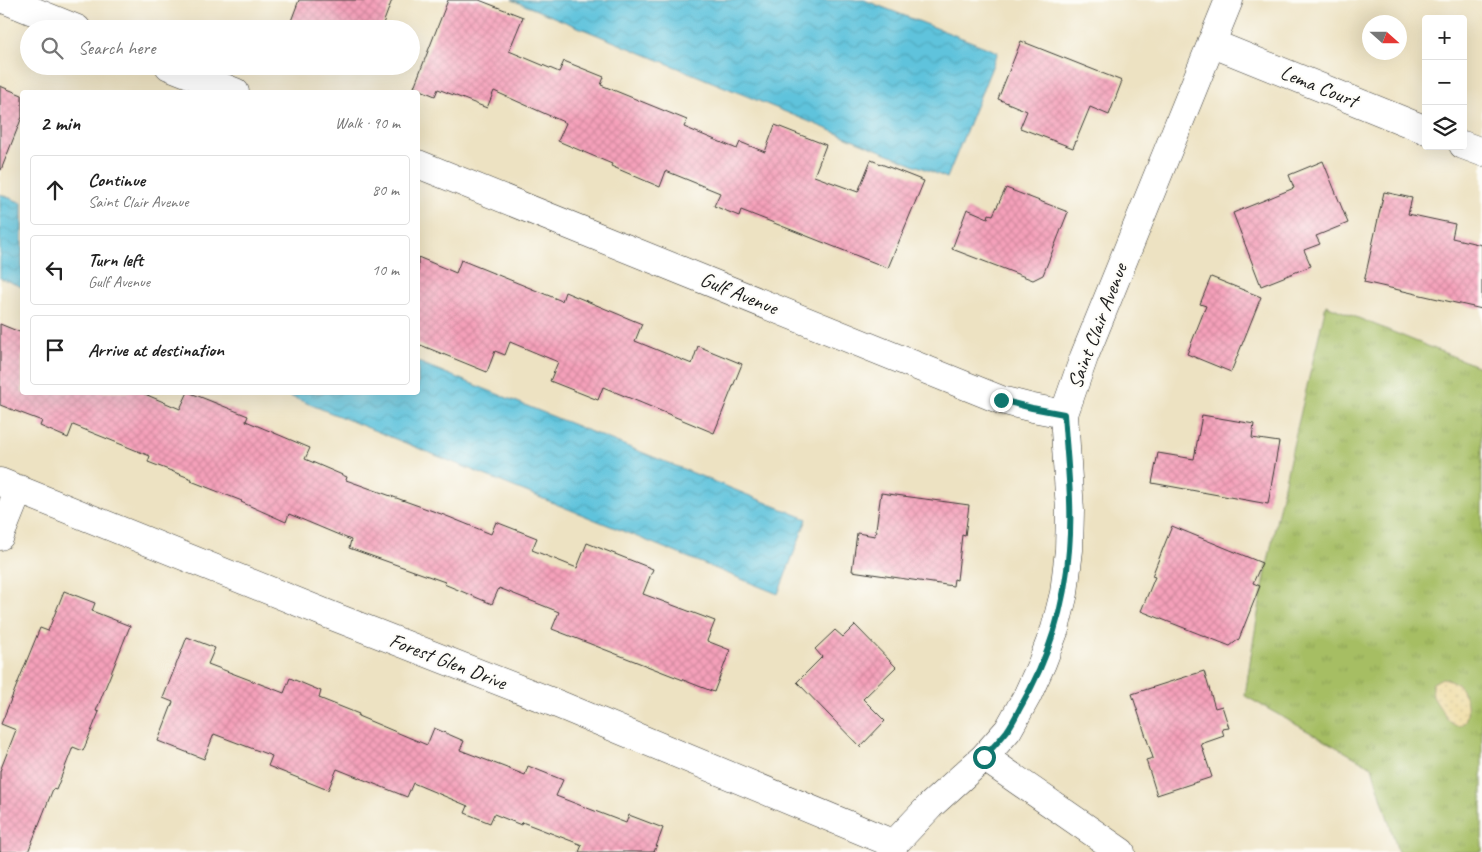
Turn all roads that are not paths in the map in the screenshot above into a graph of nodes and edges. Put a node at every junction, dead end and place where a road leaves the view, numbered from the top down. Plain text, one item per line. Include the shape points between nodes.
1 (6, 0) edge
2 (1229, 0) edge
3 (55, 20) edge
4 (1211, 43) junction
5 (192, 75) edge
6 (230, 90) edge
7 (1422, 128) edge
8 (1467, 146) edge
9 (1482, 152) edge
10 (420, 165) edge
11 (1064, 414) junction
12 (9, 485) edge
13 (0, 536) edge
14 (984, 757) junction
15 (893, 848) edge
16 (1121, 852) edge

1 - 3 street
2 - 4 street, Saint Clair Avenue
4 - 7 street, Lema Court
4 - 11 street, Saint Clair Avenue
5 - 6 street
8 - 9 street
10 - 11 street, Gulf Avenue via 1001,400
11 - 14 street, Saint Clair Avenue via 1070,550 1064,593 1055,629 1027,696 1008,730
12 - 13 street
12 - 15 street, Forest Glen Drive via 560,705
14 - 15 street, Saint Clair Avenue via 930,806
14 - 16 street

